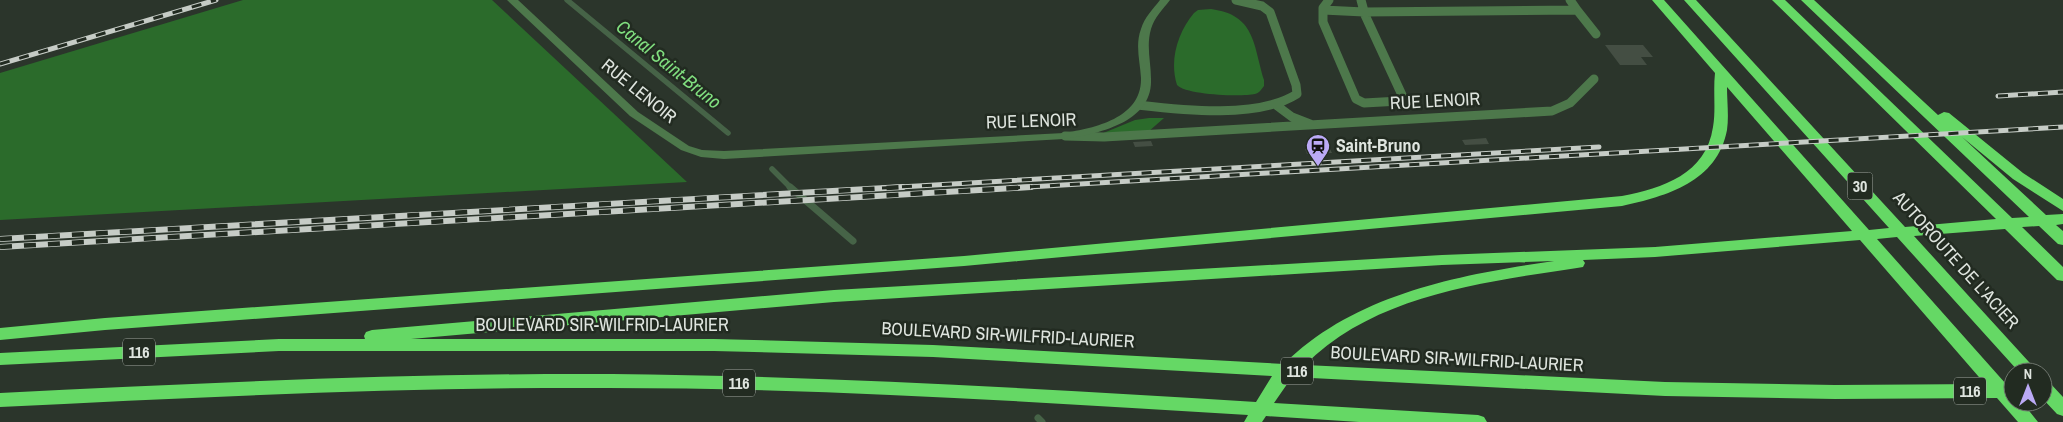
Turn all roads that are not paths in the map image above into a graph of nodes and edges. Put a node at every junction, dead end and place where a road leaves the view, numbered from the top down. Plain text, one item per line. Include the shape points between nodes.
1 (512, 0) edge
2 (1165, 0) edge
3 (1236, 0) edge
4 (1329, 0) edge
5 (1361, 0) edge
6 (1570, 0) edge
7 (1658, 0) edge
8 (1690, 0) edge
9 (1778, 0) edge
10 (1807, 0) edge
11 (1323, 10) junction
12 (1577, 10) junction
13 (1364, 12) junction
14 (1596, 34) dead end
15 (1865, 53) junction
16 (1722, 72) junction
17 (1594, 79) dead end
18 (1138, 105) junction
19 (1276, 105) junction
20 (1319, 125) junction
21 (1064, 136) junction
22 (2063, 206) edge
23 (2059, 221) edge
24 (2063, 240) edge
25 (1655, 252) junction
26 (2063, 276) edge
27 (0, 334) edge
28 (279, 345) junction
29 (0, 359) edge
30 (2021, 362) edge
31 (2003, 391) edge
32 (2053, 399) edge
33 (0, 400) edge
34 (2063, 409) edge
35 (1253, 422) edge
36 (1478, 422) edge
37 (2028, 422) edge

1 - 21 street, RUE LENOIR via 634,114 676,143 701,154
2 - 18 street via 1146,28 1143,49 1146,86
3 - 19 lane via 1262,6 1273,17 1298,89 1293,98
4 - 11 lane
5 - 13 lane
6 - 12 lane
7 - 16 highway
8 - 30 highway, AUTOROUTE DE L'ACIER / 30
9 - 26 highway
10 - 15 highway
11 - 13 lane
11 - 13 lane via 1323,22 1356,98 1364,103 1400,101 1402,95
12 - 13 lane
12 - 14 lane
15 - 22 highway via 2012,172
15 - 24 highway
16 - 27 highway via 1720,130 1709,159 1680,184 1622,201 964,261
16 - 37 highway
17 - 20 lane, RUE LENOIR via 1570,105 1556,111
18 - 19 lane via 1185,109
18 - 21 street via 1115,121
19 - 20 lane via 1299,120
20 - 21 lane, RUE LENOIR via 1104,137
23 - 25 highway
25 - 28 highway via 1423,261 824,296
25 - 35 highway via 1477,279 1435,289 1374,312 1336,331 1300,358 1270,390
28 - 29 highway, BOULEVARD SIR-WILFRID-LAURIER / 116
28 - 31 highway, BOULEVARD SIR-WILFRID-LAURIER / 116 via 686,344 846,348 1053,356 1553,385 1755,391
32 - 34 highway
33 - 36 highway, 116 via 322,385 637,381 956,391

